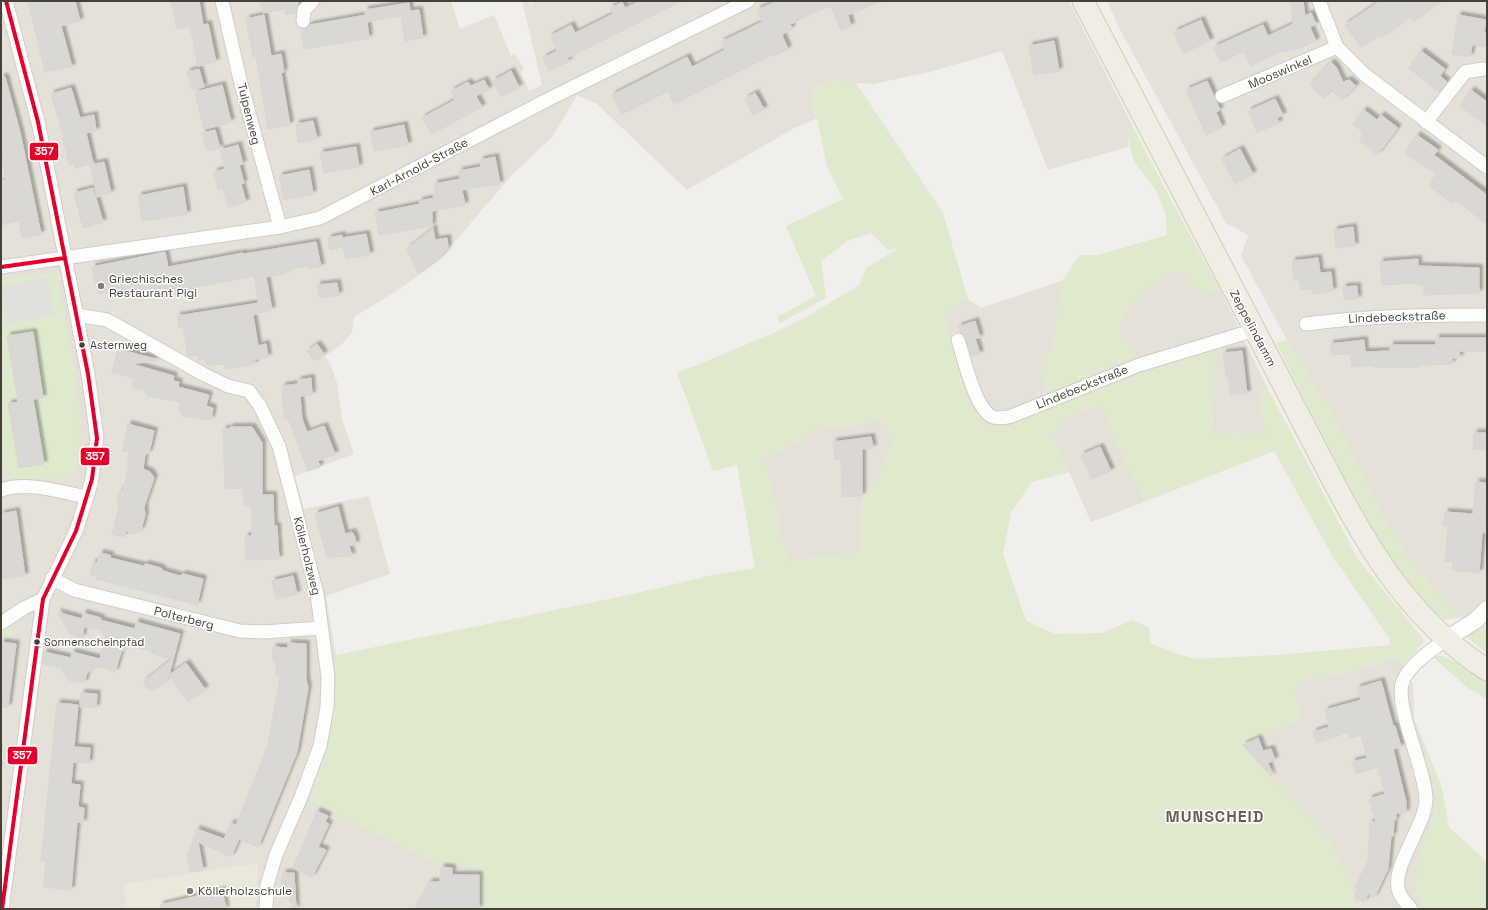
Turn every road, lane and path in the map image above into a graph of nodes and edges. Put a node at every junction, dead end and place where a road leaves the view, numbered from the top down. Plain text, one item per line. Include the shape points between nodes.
1 (6, 1) edge
2 (222, 1) edge
3 (313, 1) edge
4 (748, 1) edge
5 (1083, 1) edge
6 (1319, 1) edge
7 (303, 21) dead end
8 (1337, 47) junction
9 (1483, 69) dead end
10 (1222, 96) dead end
11 (1426, 122) junction
12 (1487, 167) edge
13 (280, 227) junction
14 (66, 258) junction
15 (1, 267) edge
16 (77, 315) junction
17 (1487, 315) edge
18 (1306, 324) dead end
19 (1255, 330) junction
20 (958, 340) dead end
21 (1, 490) edge
22 (87, 497) junction
23 (52, 578) junction
24 (43, 599) junction
25 (1487, 609) edge
26 (1, 623) edge
27 (321, 628) junction
28 (1446, 639) junction
29 (1487, 670) edge
30 (4, 865) edge
31 (2, 909) edge
32 (266, 909) edge
33 (1411, 909) edge

1 - 14 street via 39,128
2 - 13 street, Tulpenweg via 244,98
3 - 7 street via 304,10
4 - 13 street, Karl-Arnold-Straße via 551,98 341,208 320,218
5 - 19 main road, Zeppelindamm
6 - 8 street
8 - 10 street, Mooswinkel
8 - 11 street via 1365,75
9 - 11 street via 1465,72
11 - 12 street
13 - 14 street, Karl-Arnold-Straße
14 - 15 street, Karl-Arnold-Straße
14 - 16 street
16 - 22 street via 94,405 96,438 92,479
16 - 27 street, Köllerholzweg via 107,320 203,374 228,386 250,391 254,395 279,446 317,594
17 - 18 street, Lindebeckstraße via 1395,315
19 - 20 street, Lindebeckstraße via 1139,365 1009,417 994,418 985,411 977,397
19 - 28 main road, Zeppelindamm via 1369,546 1386,573
21 - 22 street via 19,487 40,488
22 - 23 street via 76,531
23 - 24 street
23 - 27 street, Polterberg via 74,590 240,631
24 - 26 street
24 - 30 street
25 - 28 street via 1475,621
27 - 32 street, Köllerholzweg via 328,676 325,724 314,766 276,856 267,885
28 - 29 main road, Zeppelindamm
28 - 33 street via 1426,655 1402,682 1401,696 1425,785 1426,801 1423,817 1401,866 1398,882 1400,894
30 - 31 street

